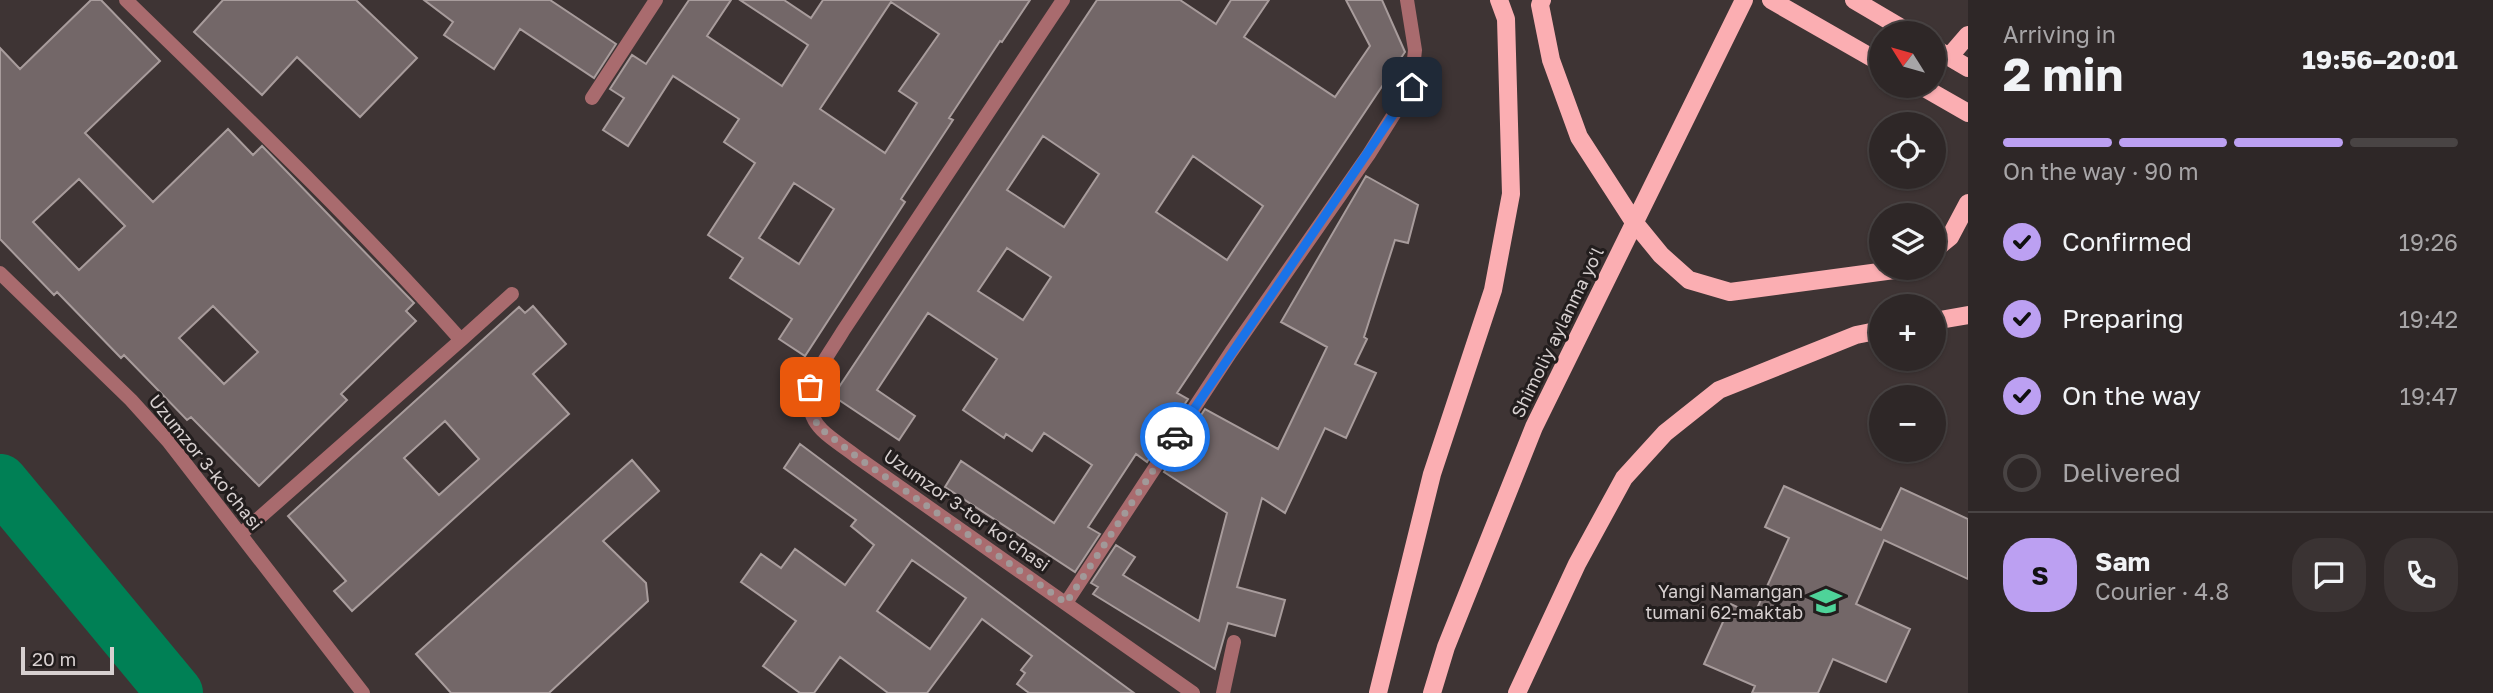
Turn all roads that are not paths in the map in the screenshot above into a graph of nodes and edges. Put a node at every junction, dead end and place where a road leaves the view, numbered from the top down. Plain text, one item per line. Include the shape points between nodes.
1 (126, 0) edge
2 (656, 0) edge
3 (1063, 0) edge
4 (1407, 0) edge
5 (1499, 0) edge
6 (1542, 0) edge
7 (1744, 0) edge
8 (1771, 0) edge
9 (1854, 0) edge
10 (1890, 21) edge
11 (1968, 34) edge
12 (1946, 49) edge
13 (1946, 55) edge
14 (1869, 57) edge
15 (1968, 68) edge
16 (592, 98) dead end
17 (1942, 98) edge
18 (1968, 113) edge
19 (1968, 203) edge
20 (1634, 222) junction
21 (1946, 240) edge
22 (0, 273) edge
23 (1869, 273) edge
24 (512, 294) dead end
25 (1968, 315) edge
26 (1946, 319) edge
27 (1869, 332) edge
28 (461, 340) junction
29 (241, 534) junction
30 (1066, 603) junction
31 (1234, 642) dead end
32 (363, 693) edge
33 (1193, 693) edge
34 (1223, 693) edge
35 (1378, 693) edge
36 (1432, 693) edge
37 (1517, 693) edge

1 - 28 street via 284,153
2 - 16 street
3 - 30 street, Uzumzor 3-tor koʻchasi via 843,331 810,387 808,404 811,415 830,436
4 - 30 street via 1415,50 1412,87
5 - 35 main road via 1506,19 1511,194 1493,290 1432,474
6 - 20 main road via 1551,60 1579,137
7 - 20 main road, Shimoliy aylanma yoʻl
8 - 14 main road
9 - 10 main road
11 - 12 main road
13 - 15 main road
17 - 18 main road
19 - 21 main road
20 - 23 main road via 1689,280 1730,292
20 - 36 main road, Shimoliy aylanma yoʻl via 1534,427
22 - 29 street, Uzumzor 3-koʻchasi via 131,400
24 - 28 street
25 - 26 main road
27 - 37 main road via 1719,390 1665,433 1624,478 1577,564
28 - 29 street
29 - 32 street, Uzumzor 3-koʻchasi
30 - 33 street
31 - 34 street

